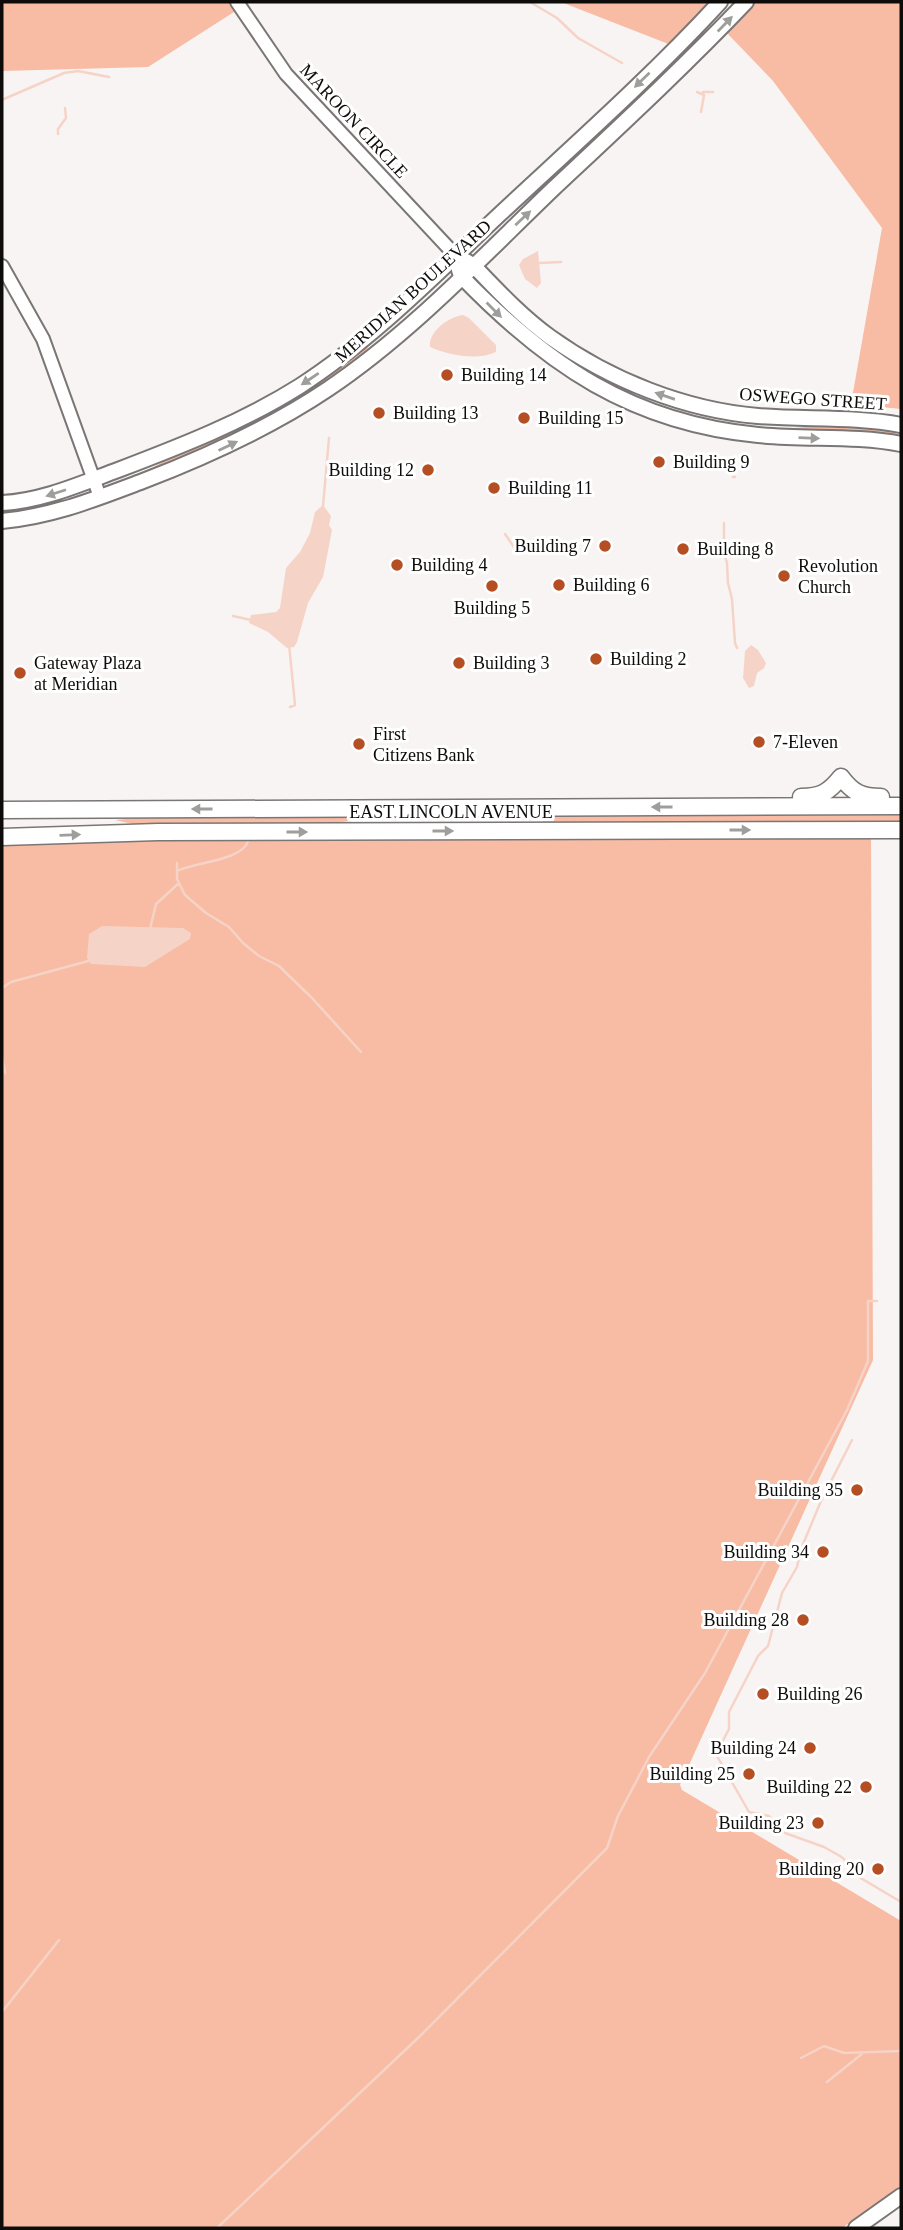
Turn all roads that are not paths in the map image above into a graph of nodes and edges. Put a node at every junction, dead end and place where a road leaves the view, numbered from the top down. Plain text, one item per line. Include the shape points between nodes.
1 (237, 2) edge
2 (720, 2) edge
3 (746, 2) edge
4 (456, 256) junction
5 (473, 265) junction
6 (2, 266) edge
7 (461, 276) junction
8 (901, 425) edge
9 (901, 444) edge
10 (93, 479) junction
11 (100, 497) junction
12 (2, 503) edge
13 (36, 517) junction
14 (2, 521) edge
15 (2, 529) edge
16 (901, 797) edge
17 (901, 806) edge
18 (710, 807) junction
19 (2, 810) edge
20 (901, 830) edge
21 (2, 837) edge
22 (901, 2196) edge
23 (856, 2228) edge

1 - 4 street, MAROON CIRCLE via 289,77
2 -> 4 main road, MERIDIAN BOULEVARD
5 -> 3 main road, MERIDIAN BOULEVARD
4 - 5 main road, OSWEGO STREET
4 - 7 main road
4 -> 10 main road, MERIDIAN BOULEVARD via 365,339 290,391 207,435
5 - 7 main road, MERIDIAN BOULEVARD
8 -> 5 main road, OSWEGO STREET via 744,415 660,394 610,373 552,339
6 - 10 street via 41,334
7 -> 9 main road via 552,359 612,394 667,416 741,433
11 -> 7 main road, MERIDIAN BOULEVARD via 224,448 302,406 370,358
10 - 11 street
10 -> 12 main road, MERIDIAN BOULEVARD via 41,497
11 - 13 main road, MERIDIAN BOULEVARD
13 - 14 main road, MERIDIAN BOULEVARD
13 - 15 main road
16 - 18 main road via 861,795 841,776 820,796 734,797
17 - 18 main road, EAST LINCOLN AVENUE
18 -> 19 main road, EAST LINCOLN AVENUE
21 -> 20 main road, EAST LINCOLN AVENUE via 148,832
22 - 23 main road

